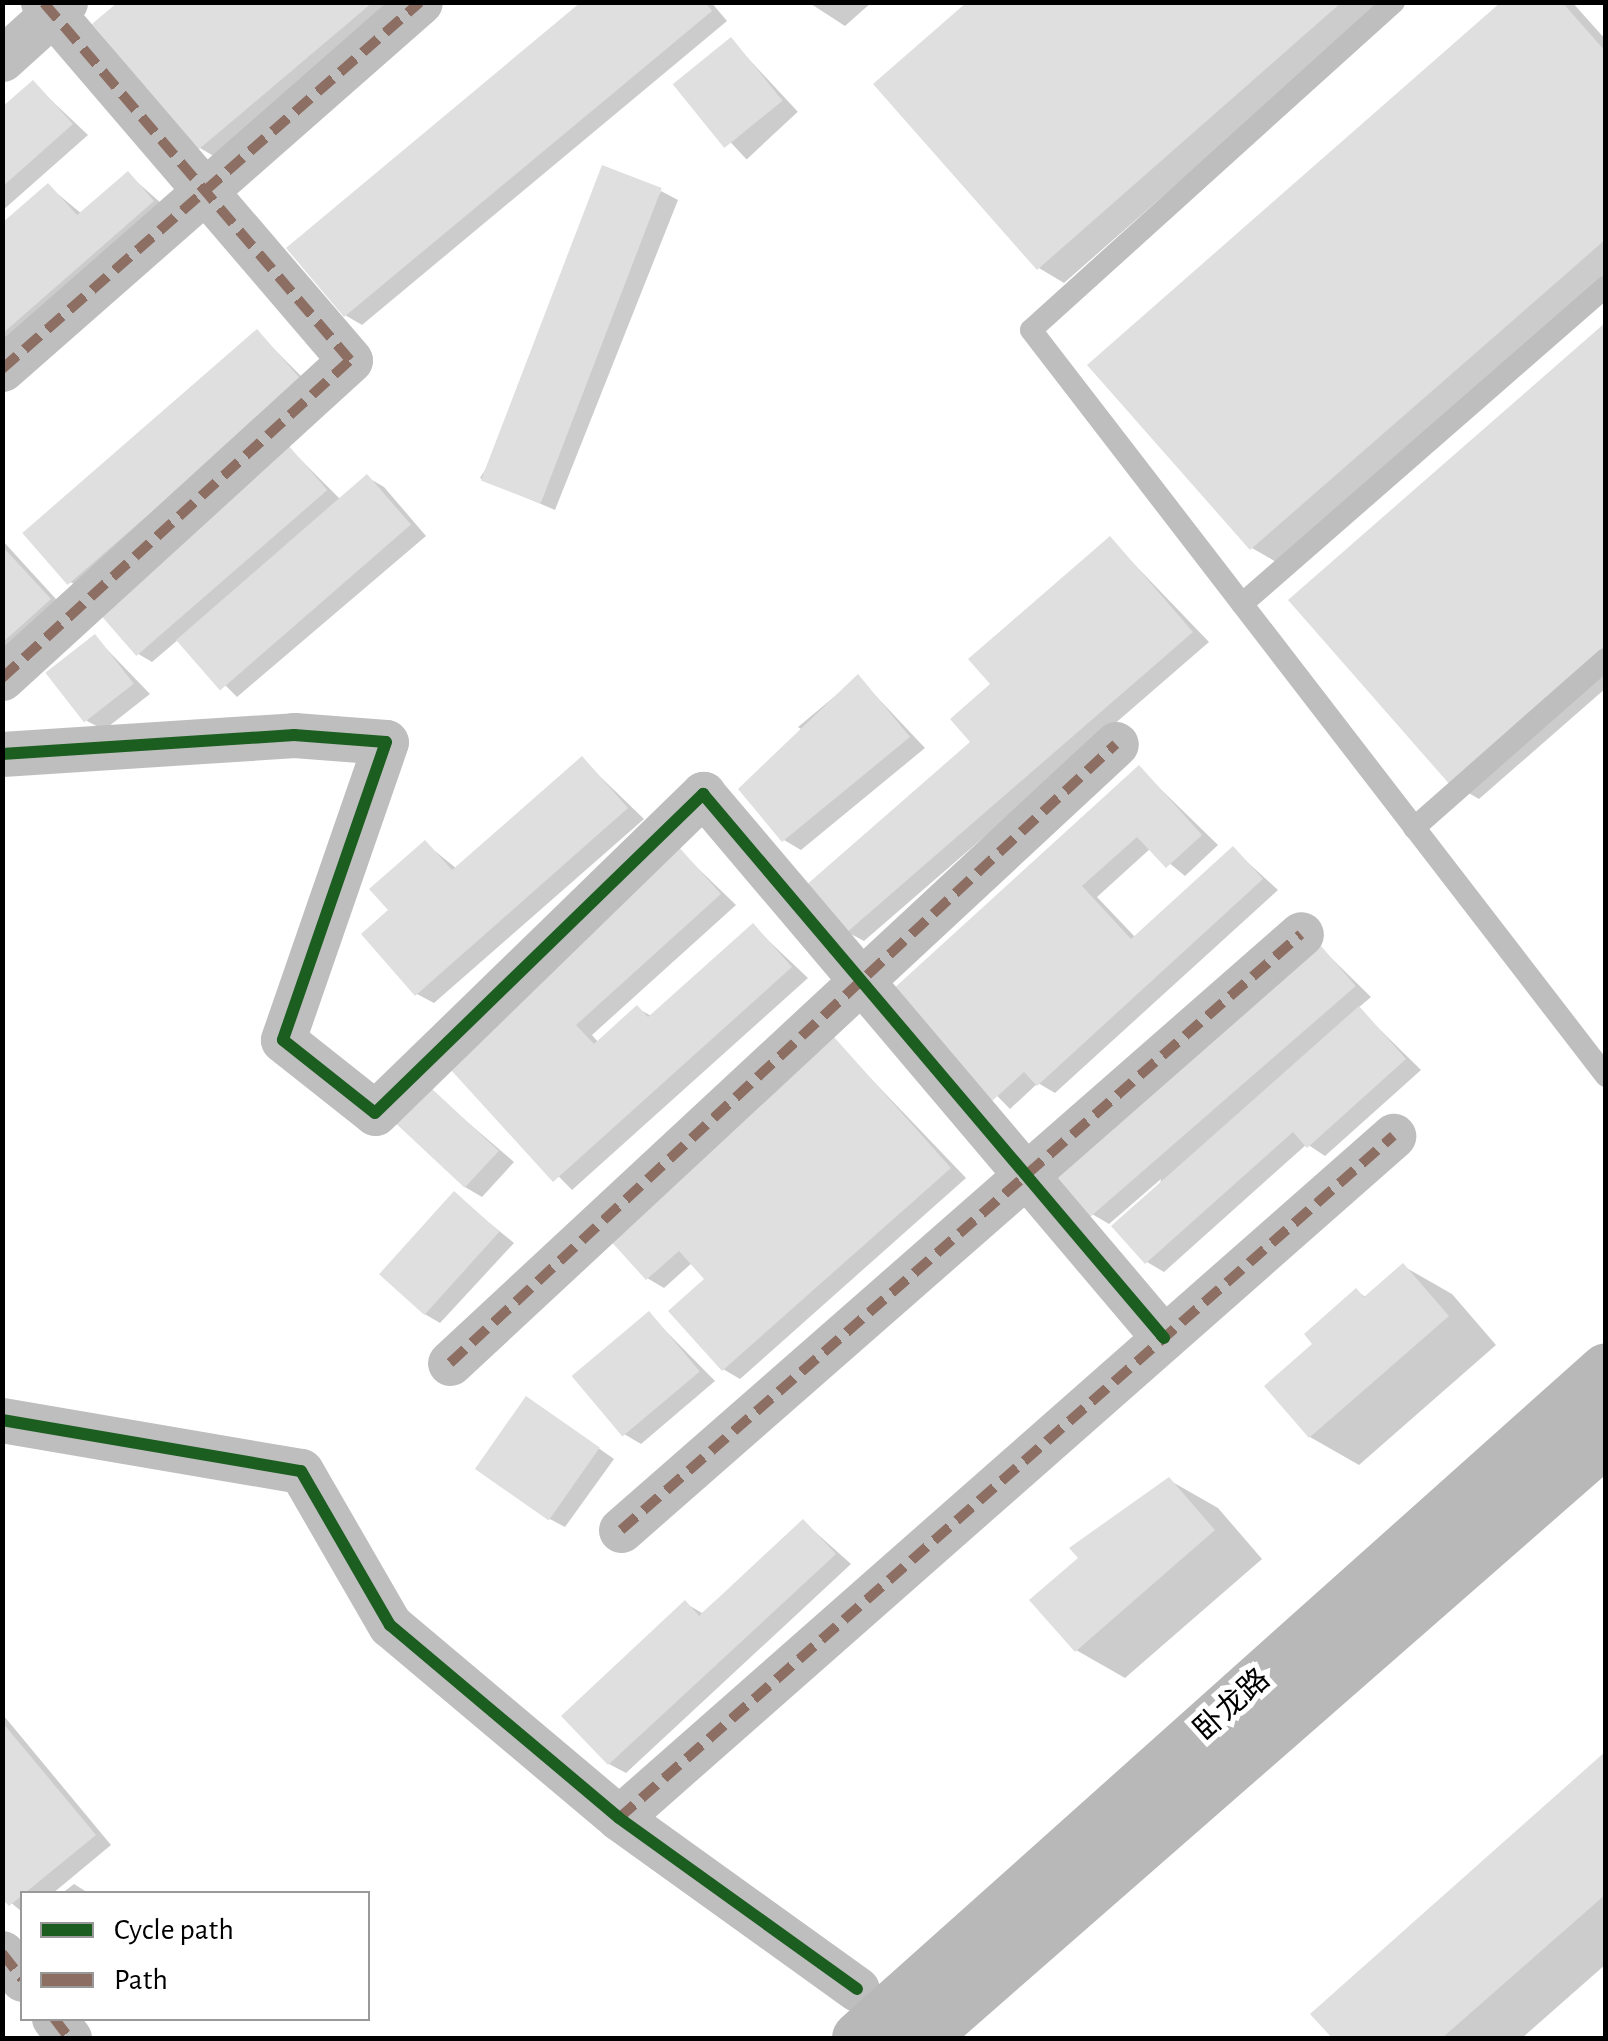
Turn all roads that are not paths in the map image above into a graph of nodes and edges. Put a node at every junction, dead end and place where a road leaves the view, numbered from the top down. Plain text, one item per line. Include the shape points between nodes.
1 (420, 2) edge
2 (1394, 2) edge
3 (54, 6) edge
4 (2, 58) edge
5 (205, 191) junction
6 (1606, 286) edge
7 (2, 368) edge
8 (1242, 604) junction
9 (1606, 659) edge
10 (2, 678) edge
11 (1116, 744) dead end
12 (2, 754) edge
13 (1414, 828) junction
14 (1301, 934) dead end
15 (861, 980) junction
16 (1606, 1076) edge
17 (1393, 1136) dead end
18 (1026, 1175) junction
19 (1164, 1338) junction
20 (450, 1363) dead end
21 (1606, 1370) edge
22 (2, 1420) edge
23 (1606, 1437) edge
24 (621, 1530) dead end
25 (619, 1818) junction
26 (2, 1953) edge
27 (20, 1976) edge
28 (858, 2014) edge
29 (919, 2038) edge

1 - 5 street
2 - 8 lane via 1031,330
3 - 4 street
3 - 5 street
5 - 7 street
5 - 10 street via 350,360
6 - 8 lane
8 - 13 lane
9 - 13 lane
11 - 15 street
12 - 15 street via 294,735 386,742 283,1040 375,1113 702,794
13 - 16 lane
14 - 18 street
15 - 18 street
15 - 20 street
17 - 19 street
18 - 19 street
18 - 24 street
19 - 25 street
21 - 28 main road, 卧龙路
22 - 25 street via 300,1471 390,1625
23 - 29 main road, 卧龙路
25 - 28 street
26 - 27 street

